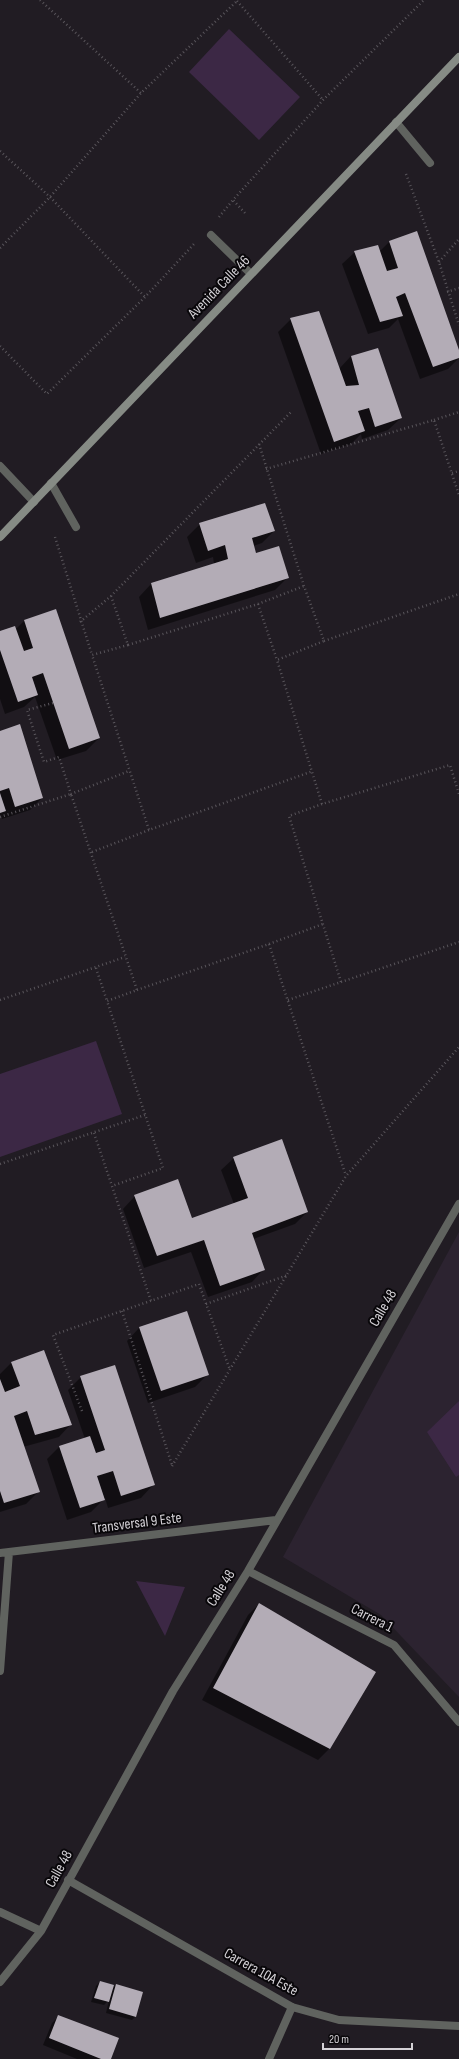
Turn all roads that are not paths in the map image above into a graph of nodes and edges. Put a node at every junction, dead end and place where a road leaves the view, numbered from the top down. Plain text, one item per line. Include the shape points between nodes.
1 (459, 57) edge
2 (396, 122) junction
3 (430, 163) dead end
4 (211, 235) dead end
5 (251, 274) junction
6 (0, 466) edge
7 (51, 484) junction
8 (34, 502) junction
9 (76, 527) dead end
10 (0, 537) edge
11 (459, 1204) edge
12 (276, 1520) junction
13 (9, 1552) junction
14 (0, 1553) edge
15 (248, 1571) junction
16 (0, 1671) edge
17 (459, 1722) edge
18 (68, 1880) junction
19 (0, 1912) edge
20 (41, 1931) junction
21 (0, 1982) edge
22 (292, 2007) junction
23 (459, 2026) edge
24 (269, 2059) edge

1 - 2 main road, Avenida Calle 46
2 - 3 street
2 - 5 main road, Avenida Calle 46
4 - 5 street
5 - 7 main road, Avenida Calle 46
6 - 8 street
7 - 8 main road, Avenida Calle 46
7 - 9 street
8 - 10 main road, Avenida Calle 46
11 - 12 street, Calle 48
12 - 13 street, Transversal 9 Este
12 - 15 street, Calle 48
13 - 14 street, Transversal 9 Este
13 - 16 street
15 - 17 street, Carrera 1 via 394,1645
15 - 18 street, Calle 48 via 173,1691
18 - 20 street, Calle 48
18 - 22 street, Carrera 10A Este
19 - 20 street
20 - 21 street, Calle 48
22 - 23 street, Carrera 10A Este via 339,2020
22 - 24 street

